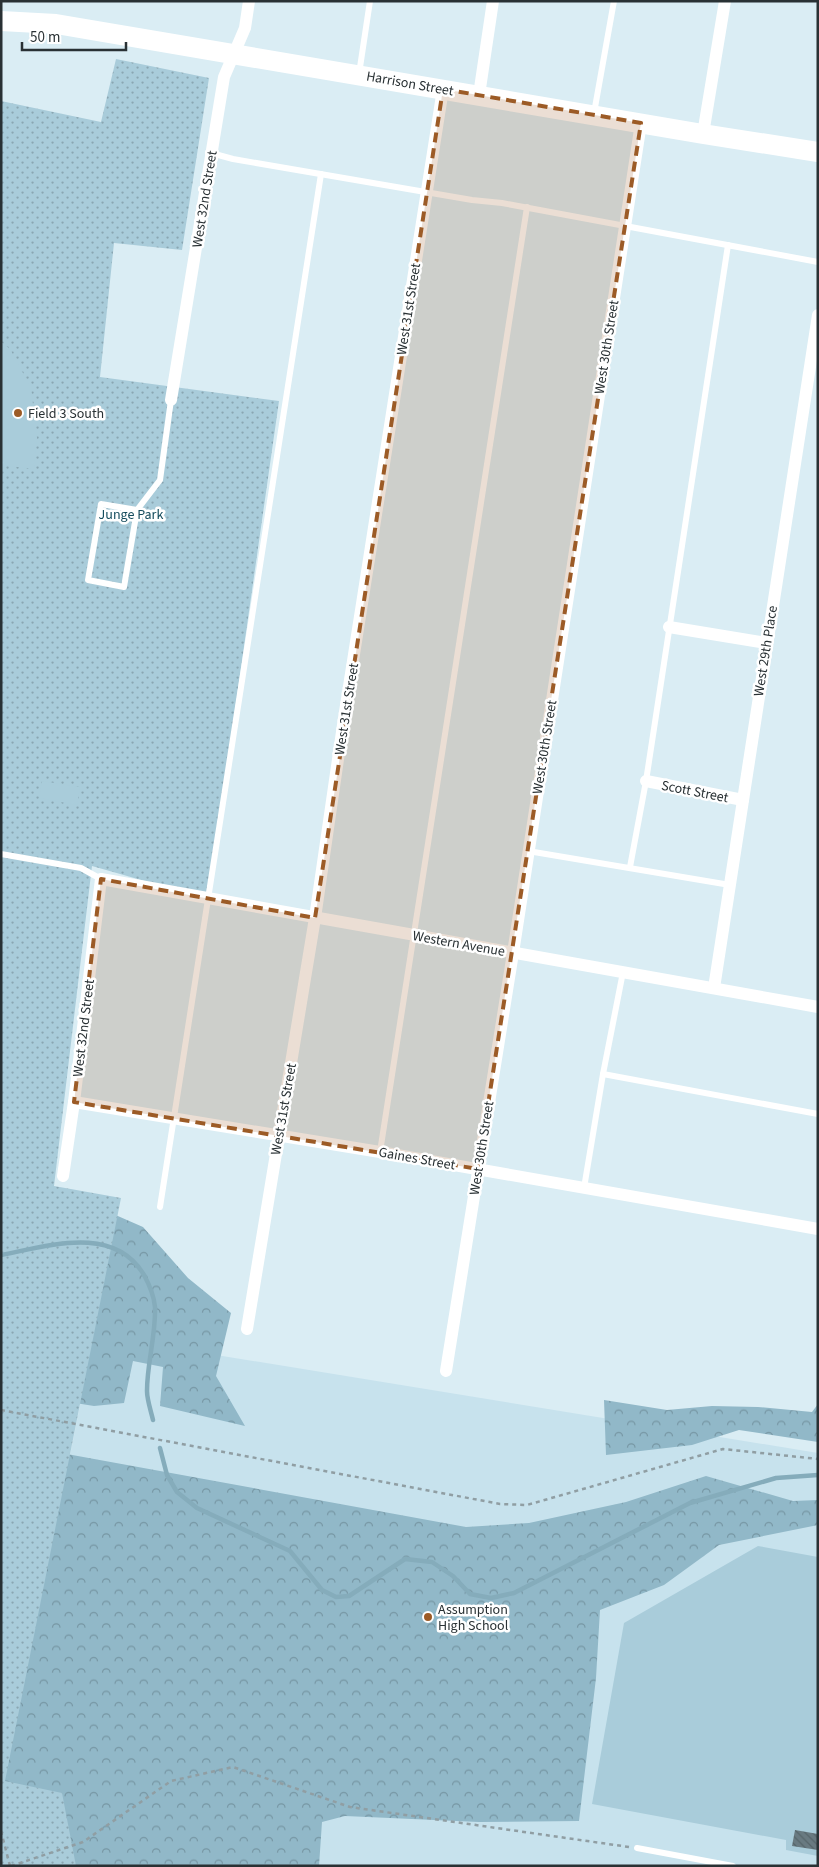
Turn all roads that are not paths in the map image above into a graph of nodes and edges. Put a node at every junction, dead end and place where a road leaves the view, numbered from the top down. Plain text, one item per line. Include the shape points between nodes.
1 (249, 1) edge
2 (370, 1) edge
3 (493, 1) edge
4 (614, 1) edge
5 (725, 1) edge
6 (1, 21) edge
7 (234, 53) junction
8 (359, 75) junction
9 (443, 89) junction
10 (479, 95) junction
11 (594, 114) junction
12 (641, 123) junction
13 (703, 134) junction
14 (817, 149) edge
15 (212, 153) junction
16 (321, 174) junction
17 (427, 192) junction
18 (527, 207) junction
19 (624, 226) junction
20 (728, 245) junction
21 (818, 262) edge
22 (818, 315) edge
23 (171, 400) joint
24 (137, 510) junction
25 (670, 627) junction
26 (766, 643) junction
27 (646, 781) junction
28 (743, 800) junction
29 (528, 851) junction
30 (1, 854) edge
31 (630, 867) junction
32 (101, 879) junction
33 (730, 885) junction
34 (208, 898) junction
35 (316, 918) junction
36 (415, 935) junction
37 (513, 953) junction
38 (623, 972) junction
39 (714, 988) junction
40 (818, 1006) edge
41 (603, 1074) junction
42 (74, 1102) junction
43 (818, 1114) edge
44 (175, 1118) junction
45 (279, 1135) junction
46 (380, 1152) junction
47 (478, 1169) junction
48 (63, 1176) dead end
49 (584, 1188) junction
50 (160, 1208) dead end
51 (818, 1230) edge
52 (247, 1329) dead end
53 (446, 1372) dead end
54 (637, 1848) road end
55 (733, 1866) edge

1 - 7 street, West 32nd Street via 245,28
2 - 8 lane
3 - 10 street
4 - 11 lane
5 - 13 street
6 - 7 highway, Harrison Street via 56,24
7 - 8 highway, Harrison Street
7 - 15 street, West 32nd Street via 224,77
8 - 9 highway, Harrison Street
9 - 10 highway, Harrison Street
9 - 17 street, West 31st Street
10 - 11 highway, Harrison Street
11 - 12 highway, Harrison Street
12 - 13 highway, Harrison Street
12 - 19 street, West 30th Street
13 - 14 highway, Harrison Street
15 - 16 lane
15 - 23 street, West 32nd Street
16 - 17 lane
16 - 34 lane
17 - 18 lane
17 - 35 street, West 31st Street via 344,718
18 - 19 lane
18 - 36 lane
19 - 20 lane
19 - 29 street, West 30th Street
20 - 21 lane
20 - 25 lane
22 - 26 street, West 29th Place
23 - 24 lane via 160,480
24 - 24 lane via 101,504 88,580 124,587
25 - 26 street
25 - 27 lane
26 - 28 street, West 29th Place
27 - 28 street, Scott Street
27 - 31 lane
28 - 33 street, West 29th Place
29 - 31 lane
29 - 37 street, West 30th Street
30 - 32 lane via 81,868
31 - 33 lane
32 - 34 street, Western Avenue
32 - 42 street, West 32nd Street
33 - 39 street, West 29th Place
34 - 35 street, Western Avenue
34 - 44 lane
35 - 36 street, Western Avenue
35 - 45 street, West 31st Street
36 - 37 street, Western Avenue
36 - 46 lane
37 - 38 street, Western Avenue
37 - 47 street, West 30th Street
38 - 39 street, Western Avenue
38 - 41 lane
39 - 40 street, Western Avenue
41 - 43 lane
41 - 49 lane
42 - 44 street, Gaines Street
42 - 48 street, West 32nd Street
44 - 45 street, Gaines Street
44 - 50 lane
45 - 46 street, Gaines Street
45 - 52 street, West 31st Street
46 - 47 street, Gaines Street
47 - 49 street, Gaines Street
47 - 53 street, West 30th Street
49 - 51 street, Gaines Street
54 - 55 lane

